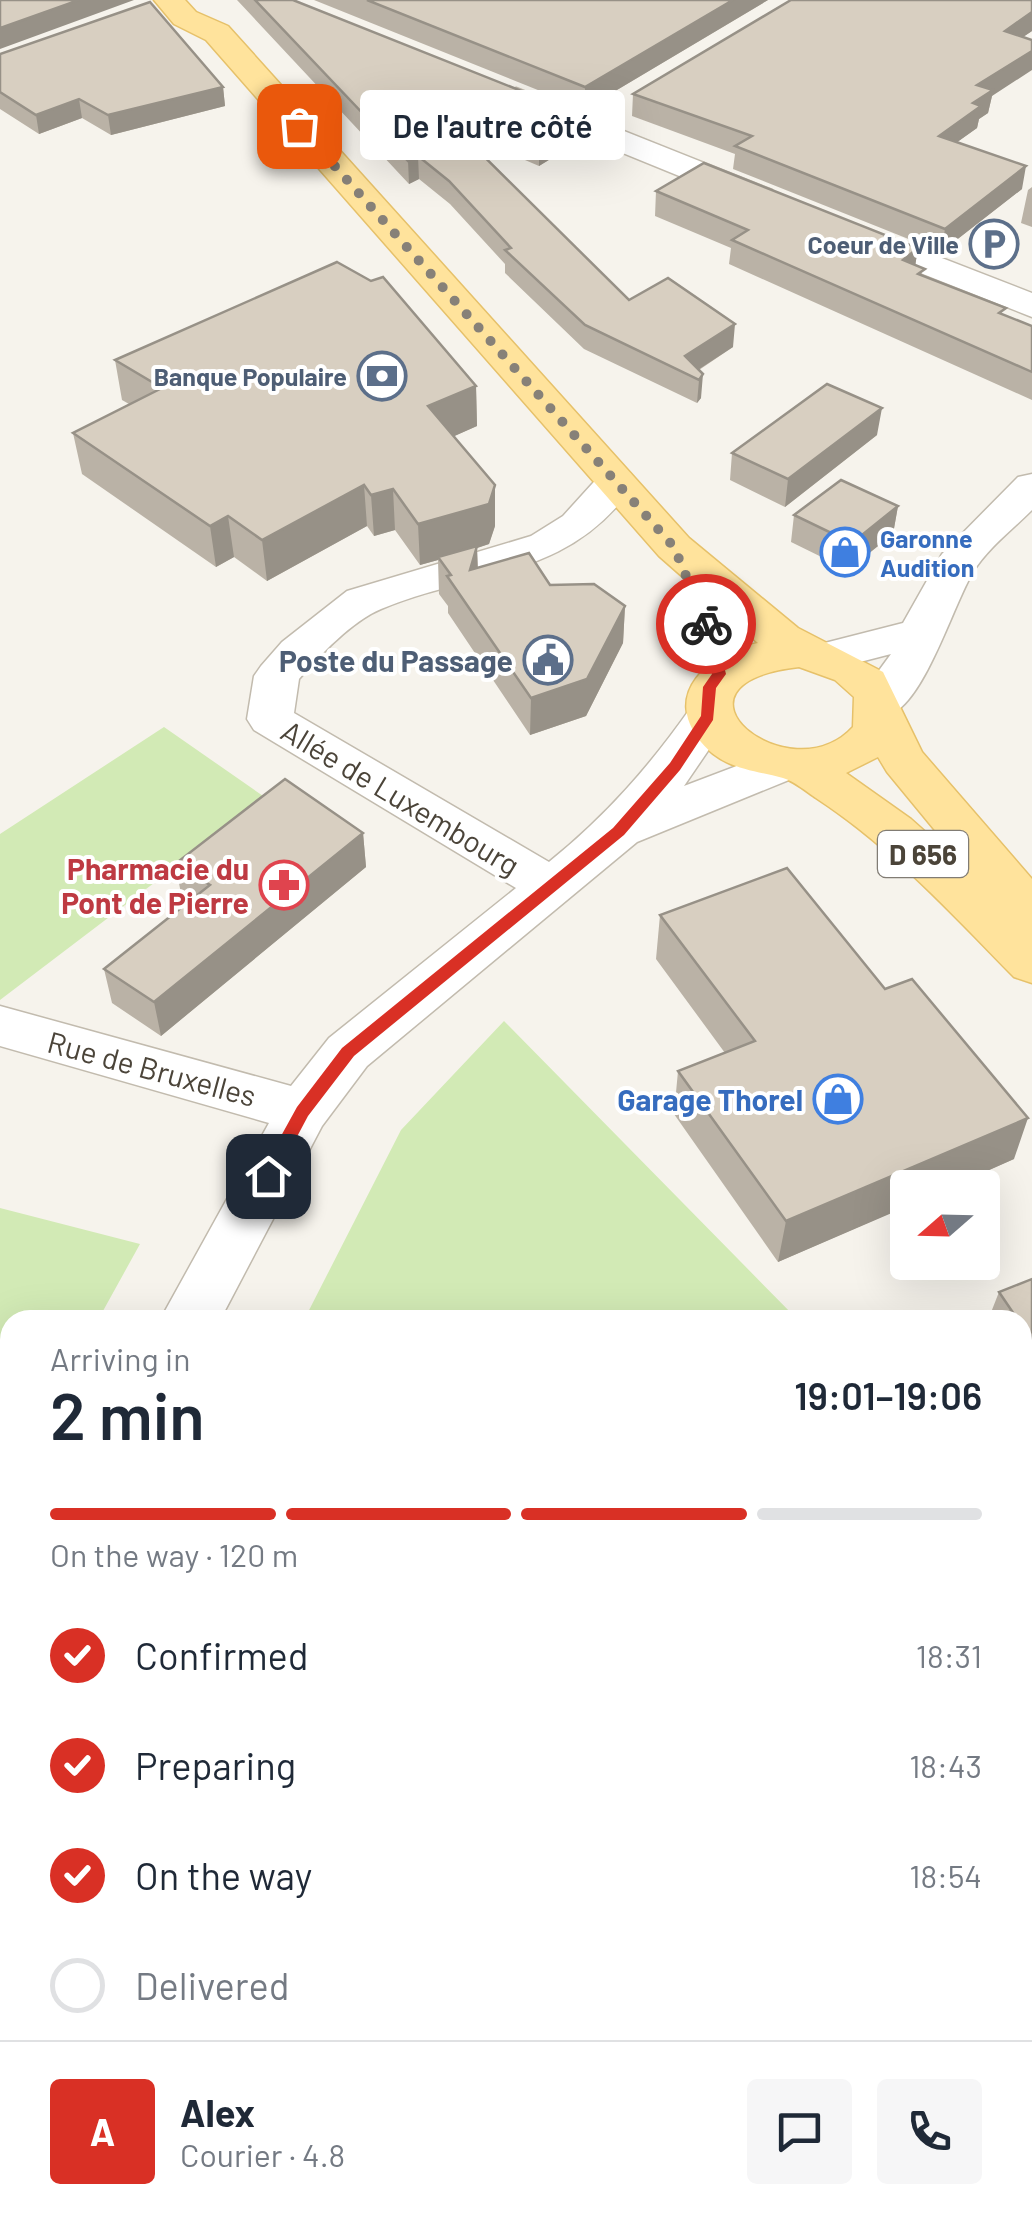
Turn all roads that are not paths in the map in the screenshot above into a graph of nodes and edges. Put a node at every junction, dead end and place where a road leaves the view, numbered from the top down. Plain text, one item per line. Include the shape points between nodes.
1 (201, 0) edge
2 (163, 3) edge
3 (217, 33) junction
4 (494, 89) edge
5 (618, 107) dead end
6 (586, 126) junction
7 (1032, 306) edge
8 (616, 482) junction
9 (1032, 486) edge
10 (674, 547) junction
11 (920, 633) junction
12 (814, 654) junction
13 (714, 695) junction
14 (880, 709) junction
15 (790, 765) junction
16 (618, 832) junction
17 (553, 887) junction
18 (1032, 913) edge
19 (1032, 964) edge
20 (0, 1026) edge
21 (302, 1111) junction
22 (195, 1310) edge

1 - 3 main road via 213,13
2 - 3 main road
3 - 8 main road
4 - 6 street
5 - 6 street
6 - 7 street
8 - 10 main road
8 - 17 street, Allée de Luxembourg via 578,526 546,545 346,611 278,676 270,719
9 - 11 street via 956,564
10 - 12 main road via 736,603
10 - 13 main road via 706,624
11 - 12 street
11 - 14 street via 911,661
12 - 13 main road via 755,656
12 - 14 main road via 868,683
13 - 15 main road via 728,742
13 - 16 street via 675,766
14 - 15 main road via 863,746 833,760
14 - 18 main road, D 656 via 904,760
15 - 16 street
15 - 19 main road, D 656 via 854,796 904,835
16 - 17 street
17 - 21 street via 348,1052
20 - 21 street, Rue de Bruxelles
21 - 22 street

